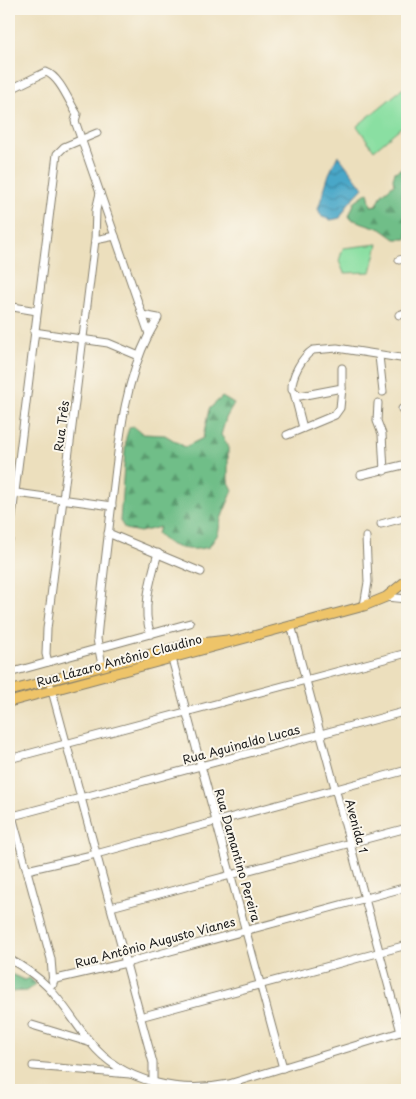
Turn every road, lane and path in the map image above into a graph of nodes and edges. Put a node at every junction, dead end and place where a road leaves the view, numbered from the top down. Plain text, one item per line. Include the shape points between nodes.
1 (9, 90) edge
2 (97, 133) dead end
3 (82, 140) junction
4 (100, 192) junction
5 (108, 215) junction
6 (95, 218) junction
7 (115, 236) junction
8 (95, 240) junction
9 (407, 258) edge
10 (399, 260) dead end
11 (14, 307) dead end
12 (37, 311) junction
13 (407, 312) edge
14 (142, 315) junction
15 (398, 315) dead end
16 (34, 332) junction
17 (149, 334) junction
18 (83, 339) junction
19 (139, 356) junction
20 (379, 356) junction
21 (407, 359) edge
22 (342, 368) dead end
23 (342, 388) junction
24 (383, 392) dead end
25 (294, 393) junction
26 (378, 403) dead end
27 (303, 428) junction
28 (286, 435) dead end
29 (407, 464) edge
30 (384, 471) junction
31 (361, 475) dead end
32 (12, 493) edge
33 (64, 500) junction
34 (112, 506) junction
35 (407, 517) edge
36 (381, 524) dead end
37 (108, 533) junction
38 (366, 537) dead end
39 (9, 540) edge
40 (158, 553) junction
41 (201, 572) dead end
42 (407, 580) edge
43 (386, 597) junction
44 (407, 599) edge
45 (364, 606) junction
46 (190, 623) dead end
47 (291, 625) junction
48 (151, 634) junction
49 (235, 640) junction
50 (98, 649) junction
51 (169, 649) junction
52 (407, 653) edge
53 (172, 658) junction
54 (48, 662) junction
55 (102, 666) junction
56 (9, 673) edge
57 (306, 680) junction
58 (49, 681) junction
59 (52, 690) junction
60 (9, 691) edge
61 (9, 702) edge
62 (407, 711) edge
63 (187, 712) junction
64 (321, 735) junction
65 (67, 744) junction
66 (9, 759) edge
67 (202, 766) junction
68 (407, 770) edge
69 (336, 789) junction
70 (81, 799) junction
71 (10, 817) edge
72 (216, 821) junction
73 (407, 828) edge
74 (350, 844) junction
75 (96, 854) junction
76 (27, 870) junction
77 (232, 876) junction
78 (407, 886) edge
79 (365, 897) junction
80 (111, 907) junction
81 (247, 930) junction
82 (407, 945) edge
83 (380, 952) junction
84 (9, 959) edge
85 (126, 963) junction
86 (52, 980) junction
87 (261, 984) junction
88 (54, 992) junction
89 (140, 1017) junction
90 (32, 1025) dead end
91 (404, 1031) edge
92 (91, 1043) junction
93 (33, 1066) dead end
94 (283, 1068) junction
95 (130, 1074) junction
96 (153, 1083) junction

1 - 3 street via 46,72 55,78 77,114 75,122
2 - 3 street
3 - 4 street
3 - 12 street via 60,149 56,154
4 - 5 street
4 - 6 street, Rua Três
5 - 6 street
5 - 7 street
6 - 8 street, Rua Três
7 - 8 street
7 - 14 street
8 - 18 street, Rua Três
9 - 10 street
11 - 12 street
12 - 16 street
13 - 15 street
14 - 17 street
14 - 17 street via 158,318
16 - 18 street
16 - 32 street
17 - 19 street
18 - 19 street via 108,343
18 - 33 street, Rua Três
19 - 34 street via 124,414
20 - 21 street
20 - 24 street
20 - 25 street via 337,348 322,348 308,354 293,379
22 - 23 street
23 - 25 street via 300,396
23 - 27 street via 340,408 335,415
25 - 27 street
26 - 30 street via 377,421 382,434
27 - 28 street
29 - 30 street
30 - 31 street
32 - 33 street
32 - 39 street
33 - 34 street
33 - 54 street, Rua Três via 47,628
34 - 37 street
35 - 36 street
37 - 40 street
37 - 50 street
38 - 45 street via 368,582
40 - 41 street
40 - 48 street via 152,571 146,616
42 - 43 main road, Rua Lázaro Antônio Claudino
43 - 44 street
43 - 45 main road, Rua Lázaro Antônio Claudino
45 - 47 main road, Rua Lázaro Antônio Claudino
46 - 48 street
47 - 49 main road, Rua Lázaro Antônio Claudino
47 - 57 street, Avenida 1
48 - 50 street
49 - 51 main road, Rua Lázaro Antônio Claudino via 198,642
49 - 53 main road, Rua Lázaro Antônio Claudino
50 - 54 street
50 - 55 street
51 - 53 street, Rua Damantino Pereira
51 - 55 main road, Rua Lázaro Antônio Claudino
52 - 57 street
53 - 59 main road, Rua Lázaro Antônio Claudino
53 - 63 street, Rua Damantino Pereira
54 - 56 street
55 - 58 main road, Rua Lázaro Antônio Claudino
57 - 63 street
57 - 64 street, Avenida 1
58 - 59 street
58 - 60 main road, Rua Lázaro Antônio Claudino
59 - 61 main road, Rua Lázaro Antônio Claudino
59 - 65 street
62 - 64 street, Rua Aguinaldo Lucas
63 - 65 street
63 - 67 street, Rua Damantino Pereira
64 - 67 street, Rua Aguinaldo Lucas
64 - 69 street, Avenida 1
65 - 66 street
65 - 70 street
67 - 70 street, Rua Aguinaldo Lucas
67 - 72 street, Rua Damantino Pereira
68 - 69 street
69 - 72 street
69 - 74 street, Avenida 1
70 - 71 street, Rua Aguinaldo Lucas
70 - 75 street
71 - 76 street
72 - 75 street
72 - 77 street, Rua Damantino Pereira
73 - 74 street
74 - 77 street
74 - 79 street, Avenida 1
75 - 76 street
75 - 80 street
76 - 86 street via 51,959
77 - 80 street
77 - 81 street, Rua Damantino Pereira
78 - 79 street, Rua Antônio Augusto Vianes
79 - 81 street, Rua Antônio Augusto Vianes
79 - 83 street, Avenida 1
80 - 85 street
81 - 85 street, Rua Antônio Augusto Vianes
81 - 87 street, Rua Damantino Pereira
82 - 83 street
83 - 87 street
83 - 91 street, Avenida 1
84 - 88 street
85 - 86 street, Rua Antônio Augusto Vianes
85 - 89 street
86 - 88 street
87 - 89 street
87 - 94 street, Rua Damantino Pereira
88 - 92 street
89 - 96 street via 153,1063
90 - 92 street
91 - 94 street
92 - 95 street
93 - 95 street
94 - 96 street via 206,1089
95 - 96 street

